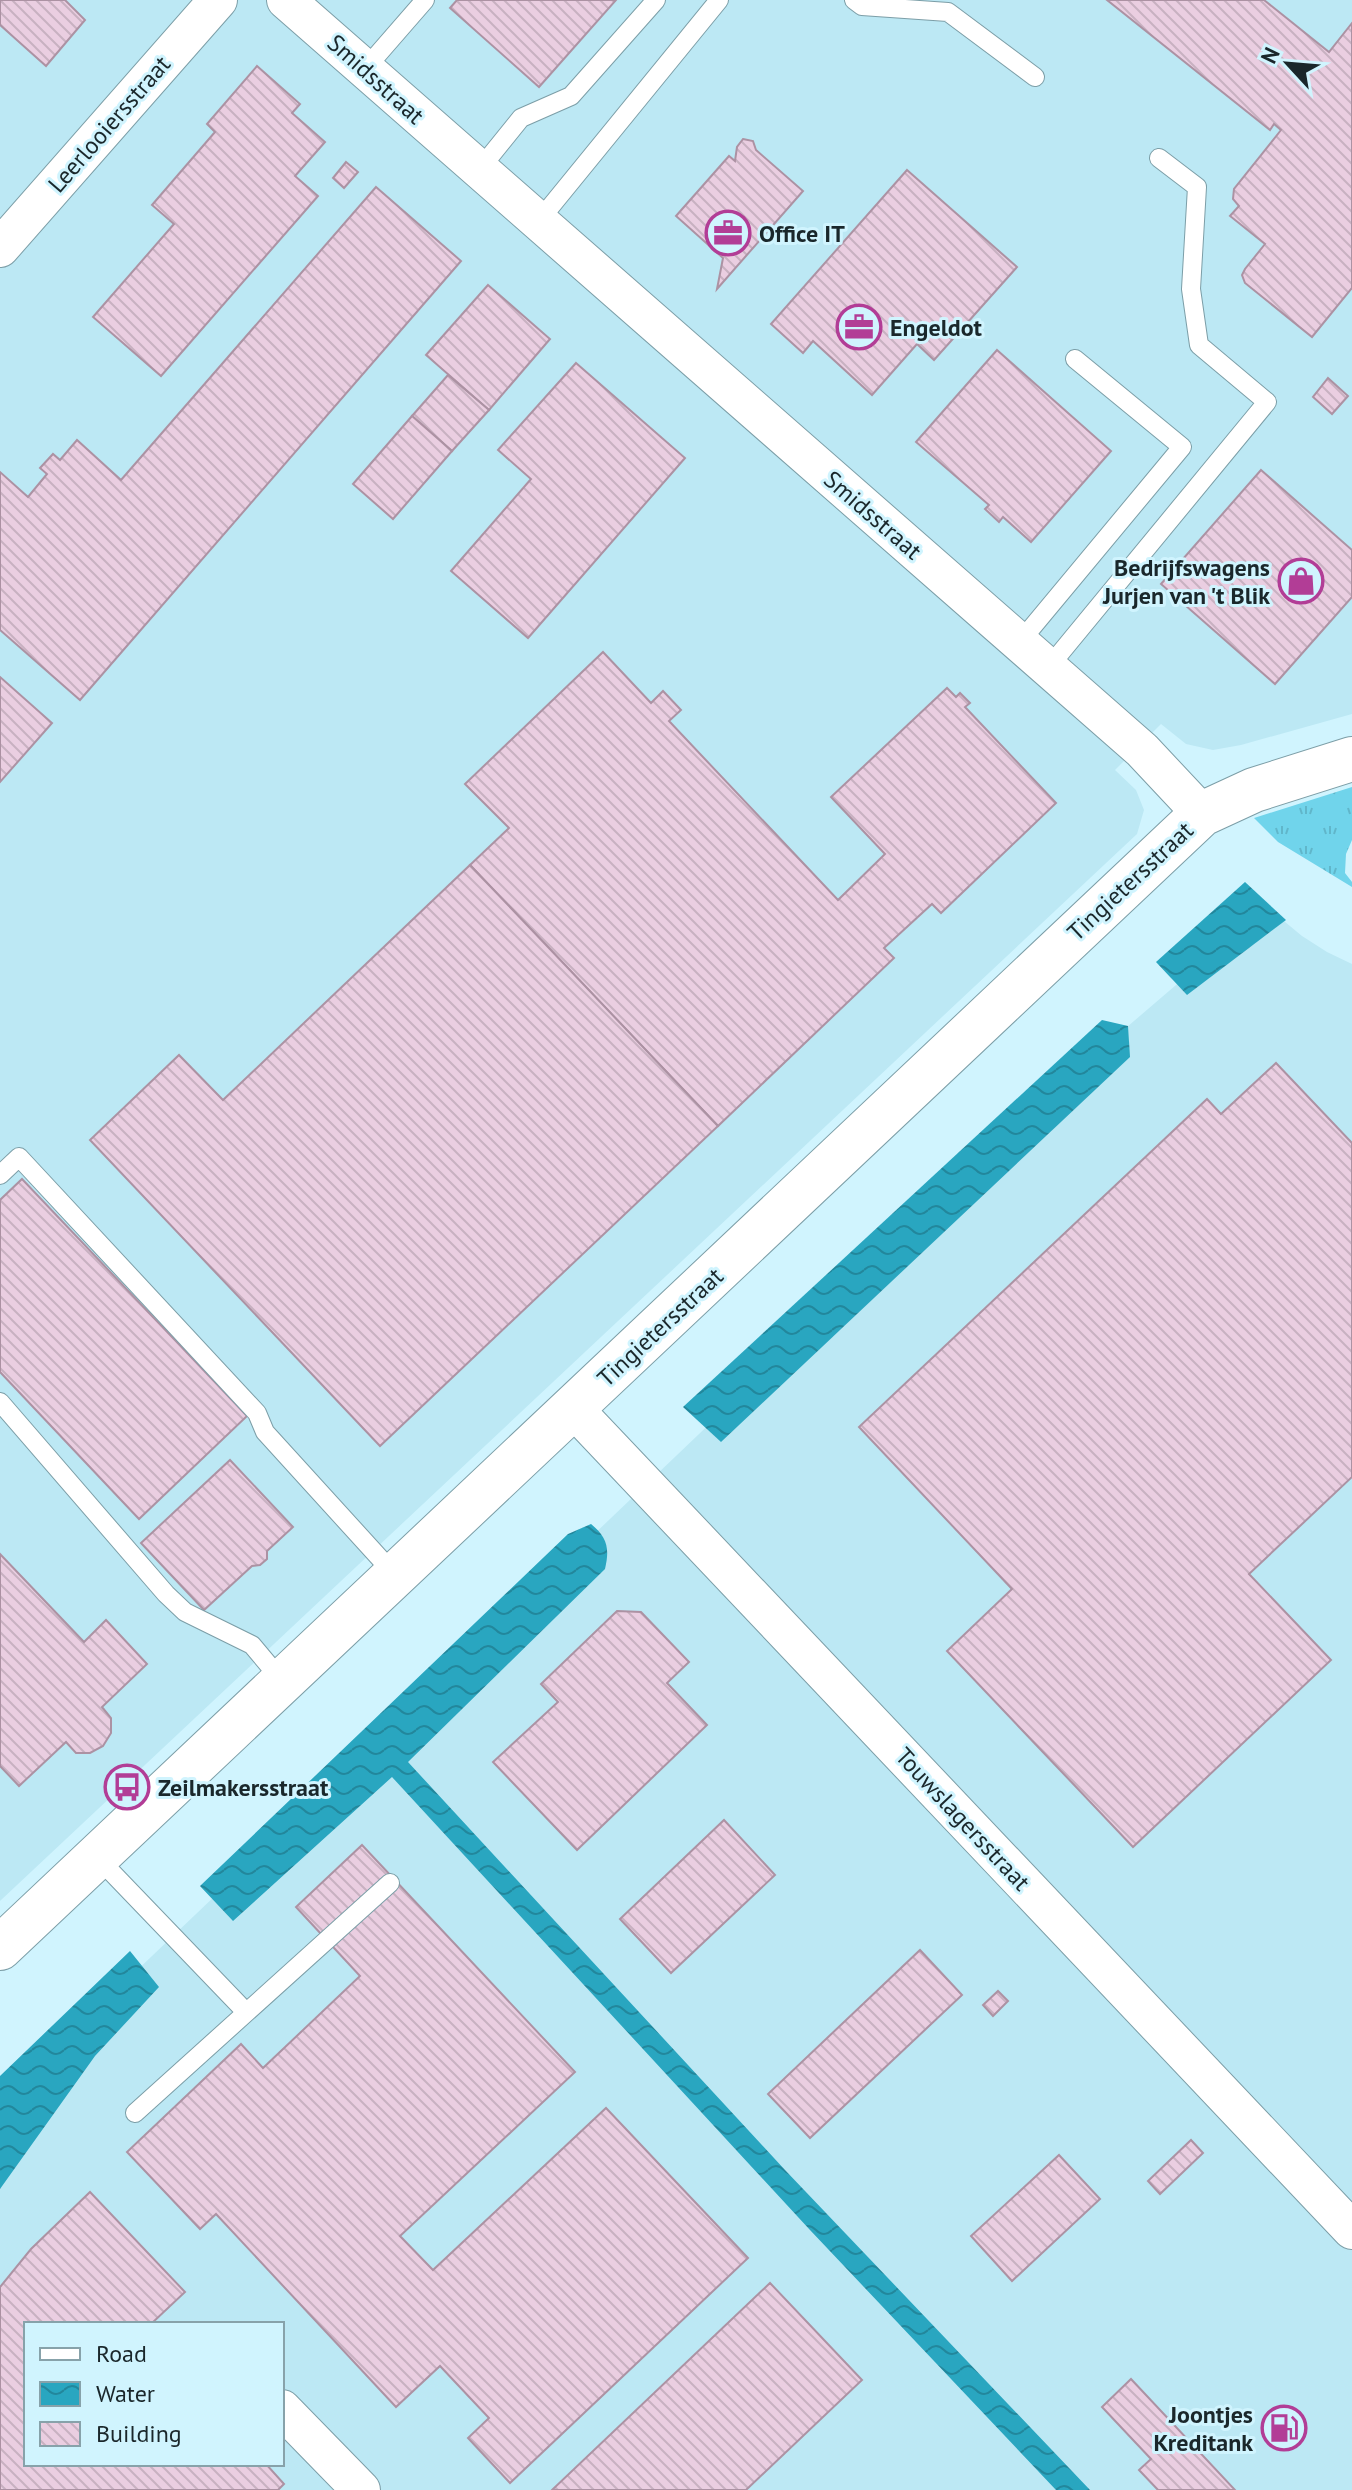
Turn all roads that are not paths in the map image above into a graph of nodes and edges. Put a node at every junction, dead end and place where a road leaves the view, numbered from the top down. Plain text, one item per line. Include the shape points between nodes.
1 (218, 0) edge
2 (286, 0) edge
3 (425, 0) edge
4 (656, 0) edge
5 (719, 0) edge
6 (854, 0) edge
7 (365, 69) junction
8 (1035, 77) dead end
9 (1159, 158) dead end
10 (479, 170) junction
11 (538, 222) junction
12 (0, 248) edge
13 (1075, 359) dead end
14 (1019, 643) junction
15 (1048, 668) junction
16 (1352, 759) edge
17 (1202, 814) junction
18 (0, 1175) edge
19 (0, 1402) edge
20 (574, 1409) junction
21 (396, 1576) junction
22 (283, 1682) junction
23 (97, 1857) junction
24 (390, 1883) dead end
25 (0, 1948) edge
26 (245, 2011) junction
27 (135, 2113) dead end
28 (1352, 2230) edge
29 (284, 2411) edge
30 (361, 2490) edge

1 - 12 street, Leerlooiersstraat
2 - 7 street, Smidsstraat
3 - 7 lane
4 - 10 lane via 571,96 521,118
5 - 11 lane
6 - 8 lane via 862,6 948,12
7 - 10 street, Smidsstraat
9 - 15 lane via 1197,187 1191,289 1199,345 1267,402
10 - 11 street, Smidsstraat
11 - 14 street, Smidsstraat
13 - 14 lane via 1182,447
14 - 15 street, Smidsstraat
15 - 17 street, Smidsstraat via 1142,750
16 - 17 street, Tingietersstraat via 1254,790
17 - 20 street, Tingietersstraat
18 - 21 lane via 19,1157 257,1413 265,1432
19 - 22 lane via 166,1594 185,1612 252,1645
20 - 21 street, Tingietersstraat
20 - 28 street, Touwslagersstraat
21 - 22 street, Tingietersstraat
22 - 23 street, Tingietersstraat
23 - 25 street, Tingietersstraat
23 - 26 lane
24 - 26 lane
26 - 27 lane
29 - 30 street

